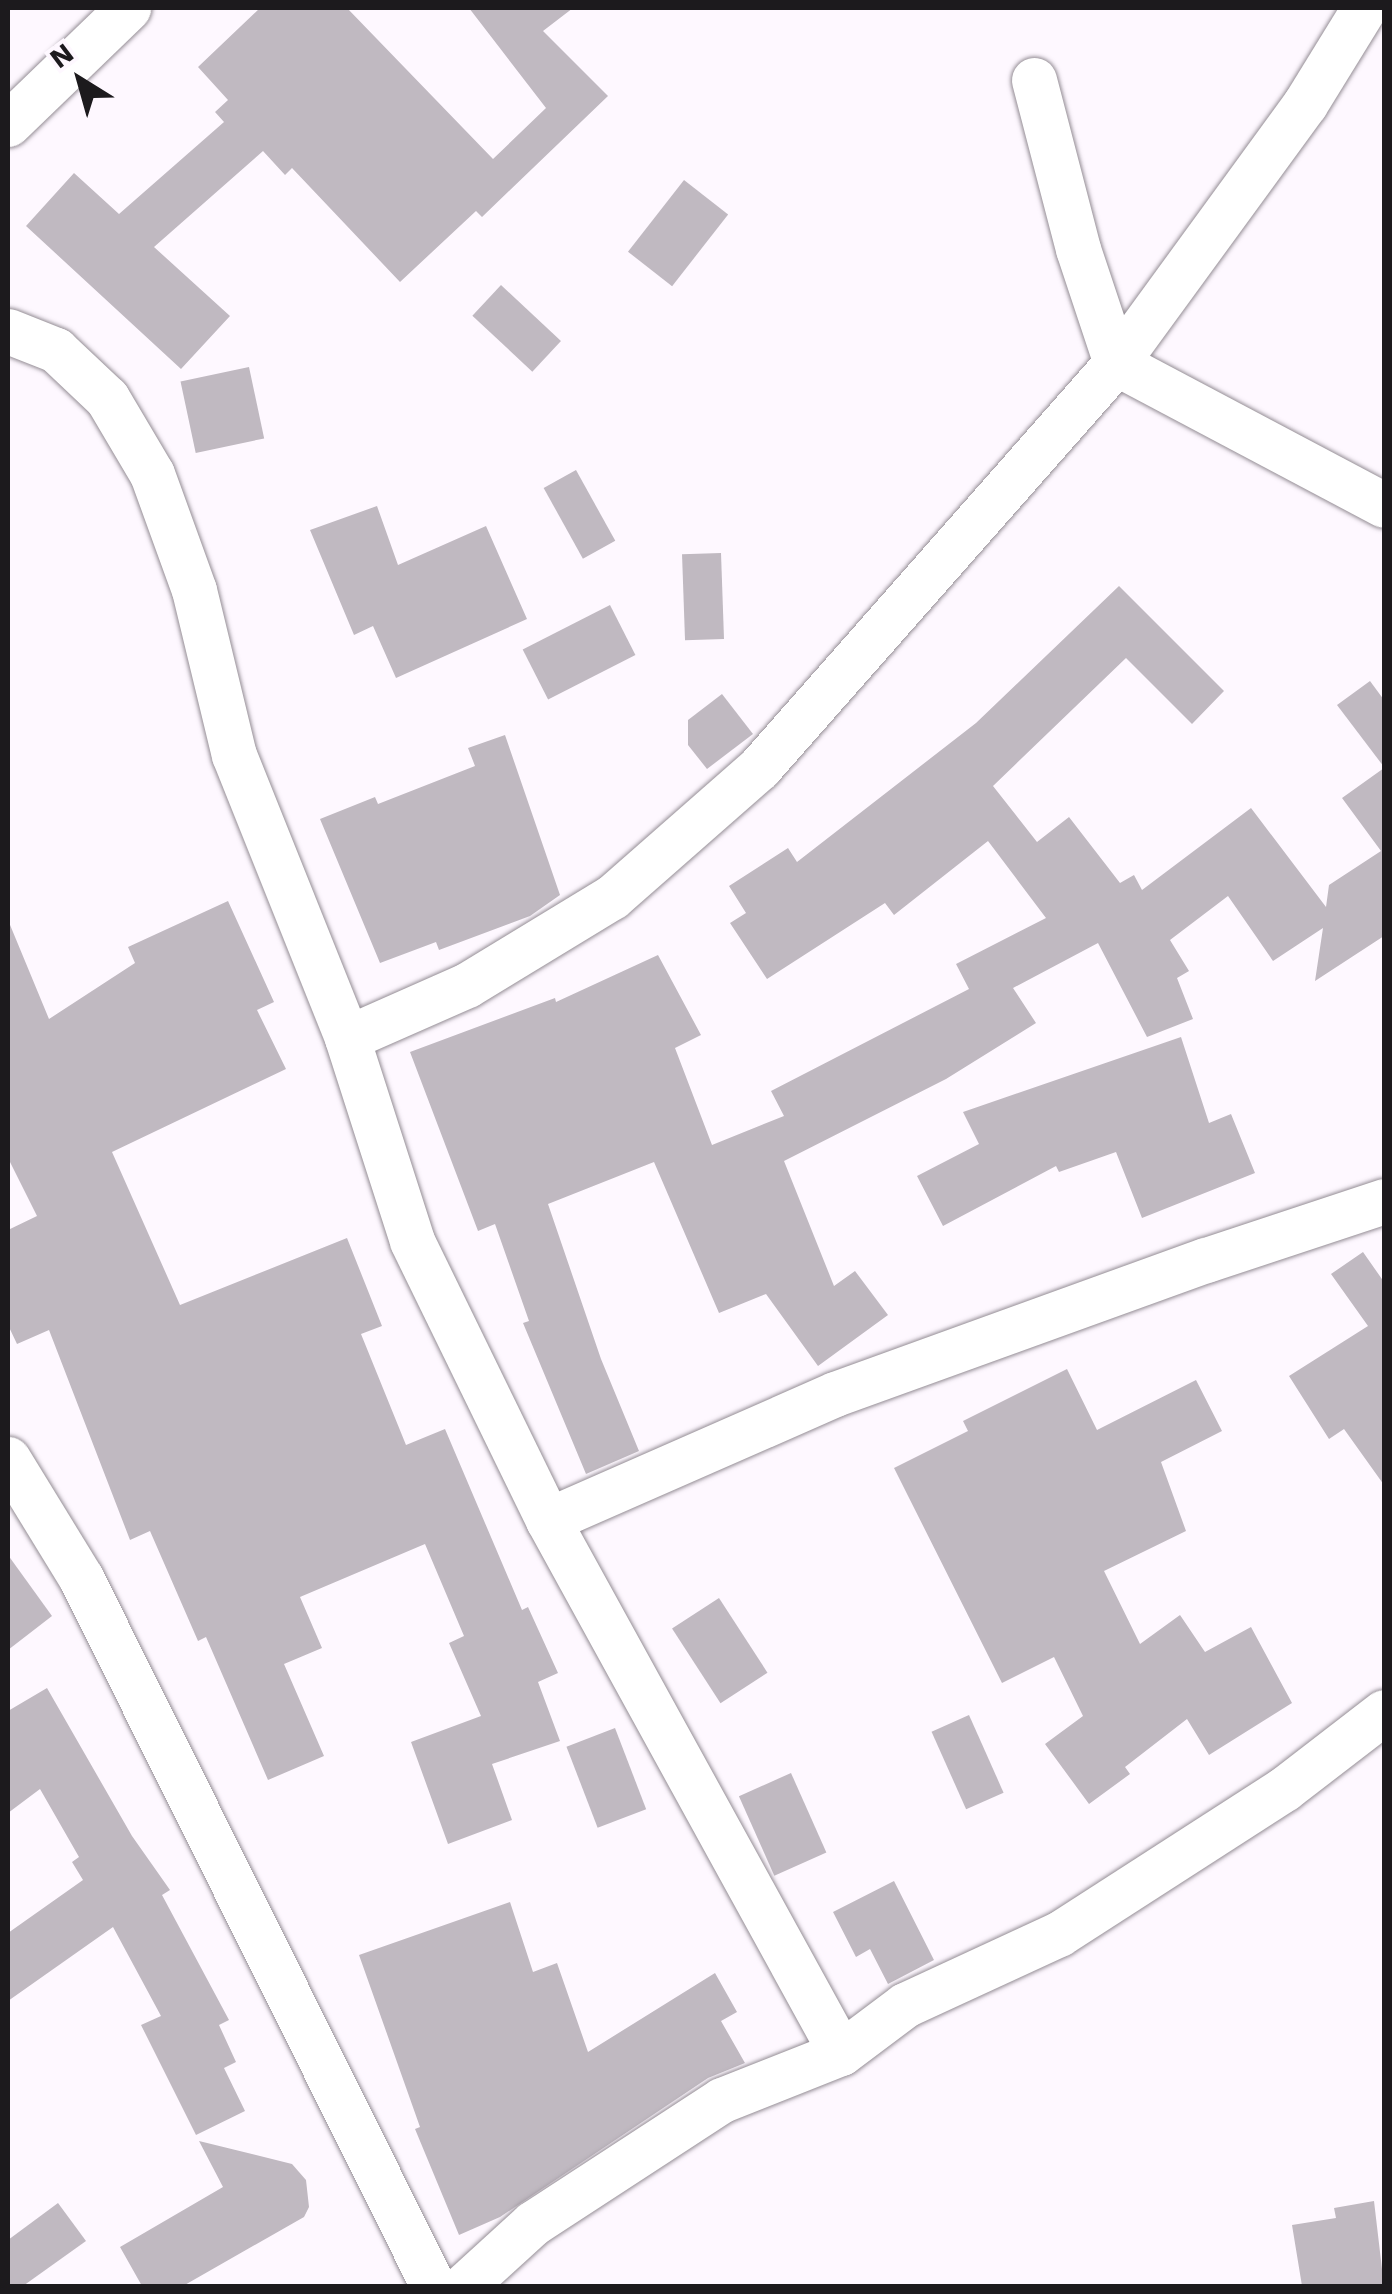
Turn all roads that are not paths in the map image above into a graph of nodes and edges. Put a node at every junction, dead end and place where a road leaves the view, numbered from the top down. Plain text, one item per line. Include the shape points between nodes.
1 (128, 8) edge
2 (1364, 8) edge
3 (1034, 80) dead end
4 (8, 124) edge
5 (10, 324) edge
6 (1116, 363) junction
7 (1384, 505) edge
8 (347, 1038) junction
9 (1384, 1201) edge
10 (8, 1459) edge
11 (548, 1520) junction
12 (1384, 1712) edge
13 (841, 2054) junction
14 (433, 2286) edge
15 (464, 2286) edge

1 - 4 street
2 - 6 street via 1305,104
3 - 6 street
5 - 8 street via 56,350 106,398 152,474 194,590 234,755
6 - 7 street
6 - 8 street via 759,768 612,897 467,985
8 - 11 street via 412,1241
9 - 11 street via 836,1394
10 - 14 street via 81,1578
11 - 13 street
12 - 13 street via 1284,1790 1059,1934 905,2005
13 - 15 street via 722,2100 534,2223

